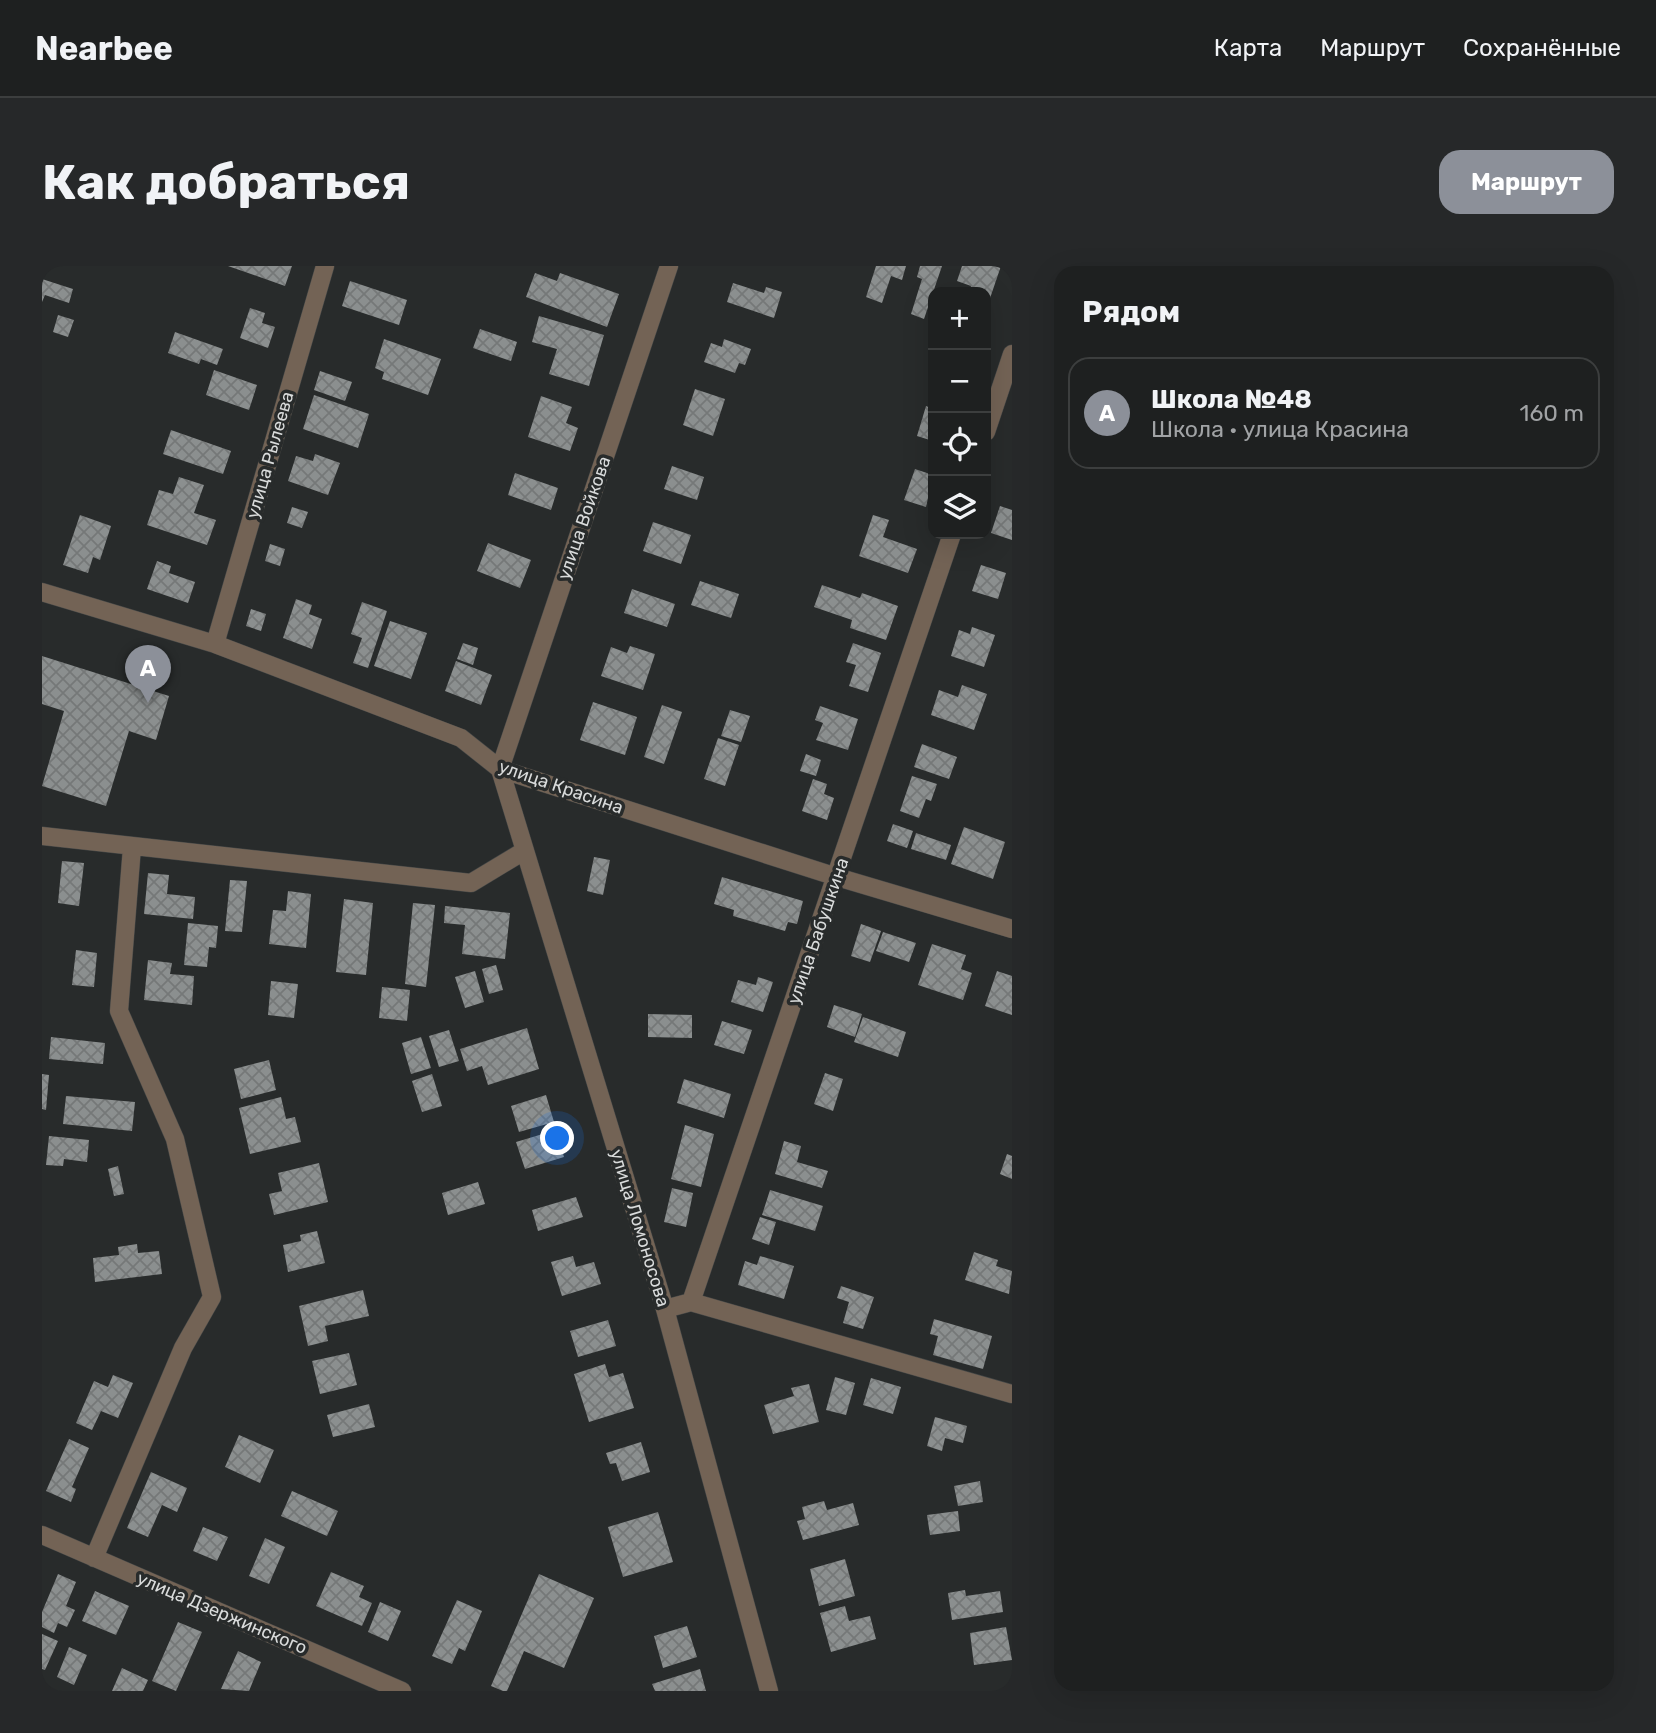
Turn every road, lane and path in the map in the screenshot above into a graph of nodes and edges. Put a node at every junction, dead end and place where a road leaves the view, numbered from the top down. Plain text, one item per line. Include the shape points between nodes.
1 (325, 266) edge
2 (669, 266) edge
3 (1012, 354) edge
4 (991, 417) edge
5 (950, 539) edge
6 (42, 592) edge
7 (215, 644) junction
8 (499, 769) junction
9 (42, 836) edge
10 (132, 848) junction
11 (524, 851) junction
12 (837, 877) junction
13 (1012, 929) edge
14 (691, 1302) junction
15 (665, 1309) junction
16 (1012, 1394) edge
17 (42, 1535) edge
18 (94, 1558) junction
19 (402, 1691) edge
20 (769, 1691) edge

1 - 7 street, улица Рылеева
2 - 8 street, улица Войкова
3 - 4 street
5 - 12 street, улица Бабушкина
6 - 7 street, улица Красина
7 - 8 street, улица Красина via 461,738
8 - 11 street, улица Ломоносова
8 - 12 street, улица Красина
9 - 10 street
10 - 11 street via 471,883
10 - 18 street via 119,1012 175,1139 212,1297 183,1348
11 - 15 street, улица Ломоносова
12 - 13 street, улица Красина
12 - 14 street, улица Бабушкина
14 - 15 street
14 - 16 street
15 - 20 street, улица Ломоносова
17 - 18 street, улица Дзержинского
18 - 19 street, улица Дзержинского

